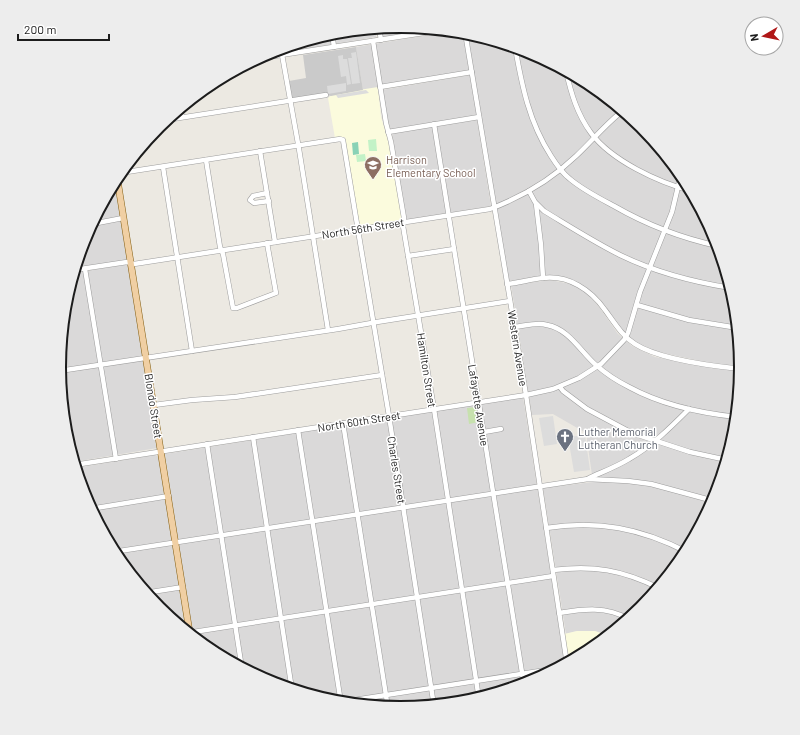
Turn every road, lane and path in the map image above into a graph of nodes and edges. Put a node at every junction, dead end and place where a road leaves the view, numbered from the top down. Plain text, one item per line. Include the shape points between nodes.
1 (380, 34) edge
2 (419, 34) edge
3 (333, 39) edge
4 (466, 39) edge
5 (381, 40) junction
6 (373, 41) junction
7 (334, 47) junction
8 (516, 54) edge
9 (282, 55) joint
10 (472, 72) junction
11 (568, 79) edge
12 (380, 86) junction
13 (326, 95) dead end
14 (290, 100) junction
15 (181, 114) edge
16 (619, 114) edge
17 (182, 117) junction
18 (479, 117) junction
19 (177, 118) edge
20 (434, 124) junction
21 (388, 132) junction
22 (595, 137) junction
23 (298, 146) junction
24 (260, 151) junction
25 (206, 160) junction
26 (163, 167) junction
27 (560, 169) junction
28 (129, 172) edge
29 (679, 183) edge
30 (119, 187) edge
31 (678, 187) junction
32 (682, 188) edge
33 (529, 191) junction
34 (267, 194) junction
35 (269, 201) junction
36 (535, 202) junction
37 (494, 207) junction
38 (448, 215) junction
39 (124, 218) junction
40 (544, 219) junction
41 (404, 222) junction
42 (99, 223) edge
43 (358, 229) junction
44 (665, 231) junction
45 (313, 236) junction
46 (275, 242) junction
47 (267, 243) junction
48 (711, 244) edge
49 (454, 249) junction
50 (221, 250) junction
51 (408, 256) junction
52 (177, 257) junction
53 (131, 263) junction
54 (650, 267) junction
55 (80, 269) edge
56 (84, 269) junction
57 (543, 278) junction
58 (507, 284) junction
59 (724, 287) edge
60 (510, 301) junction
61 (637, 305) junction
62 (464, 308) junction
63 (418, 316) junction
64 (373, 323) junction
65 (514, 327) junction
66 (732, 327) edge
67 (328, 330) junction
68 (626, 337) junction
69 (192, 351) junction
70 (146, 357) junction
71 (100, 364) junction
72 (597, 366) junction
73 (734, 368) edge
74 (66, 370) edge
75 (382, 375) junction
76 (560, 387) junction
77 (526, 395) junction
78 (479, 402) junction
79 (154, 405) junction
80 (434, 409) junction
81 (688, 409) junction
82 (389, 416) junction
83 (731, 416) edge
84 (344, 423) junction
85 (501, 429) dead end
86 (298, 430) junction
87 (484, 432) junction
88 (252, 437) junction
89 (655, 441) junction
90 (207, 444) junction
91 (162, 451) junction
92 (116, 458) junction
93 (722, 459) edge
94 (80, 464) edge
95 (601, 472) junction
96 (588, 479) junction
97 (603, 479) junction
98 (540, 486) junction
99 (494, 493) junction
100 (169, 496) junction
101 (707, 499) edge
102 (448, 500) junction
103 (403, 507) junction
104 (97, 508) edge
105 (358, 514) junction
106 (312, 521) junction
107 (267, 528) junction
108 (546, 528) junction
109 (222, 535) junction
110 (176, 542) junction
111 (681, 549) edge
112 (121, 551) edge
113 (553, 570) junction
114 (553, 576) junction
115 (508, 583) junction
116 (653, 585) edge
117 (183, 587) junction
118 (462, 590) junction
119 (152, 592) edge
120 (417, 597) junction
121 (372, 604) junction
122 (326, 611) junction
123 (559, 613) junction
124 (624, 617) edge
125 (281, 618) junction
126 (236, 625) junction
127 (188, 627) edge
128 (195, 632) edge
129 (566, 658) edge
130 (241, 662) edge
131 (542, 671) edge
132 (522, 674) junction
133 (523, 679) edge
134 (476, 681) junction
135 (291, 684) edge
136 (431, 688) junction
137 (478, 693) edge
138 (386, 695) junction
139 (338, 696) edge
140 (358, 699) edge
141 (433, 700) edge
142 (387, 701) edge

1 - 5 street
2 - 5 street
3 - 7 street
4 - 10 street, Western Avenue
5 - 6 street
6 - 7 street
6 - 12 street, Hamilton Street
7 - 9 street
8 - 27 street via 531,118 547,151
9 - 14 street
10 - 12 street
10 - 18 street, Western Avenue
11 - 22 street via 575,104
12 - 21 street, Hamilton Street
13 - 14 street
14 - 17 street
14 - 23 street
15 - 17 street
16 - 22 street, North 56th Street
17 - 19 street
18 - 20 street
18 - 37 street, Western Avenue
20 - 21 street
20 - 38 street, Lafayette Avenue
21 - 41 street, Hamilton Street
22 - 27 street, North 56th Street
22 - 31 street via 632,166
23 - 24 street
23 - 43 street, Charles Street via 342,140
23 - 45 street
24 - 25 street
24 - 34 street
25 - 26 street
25 - 50 street
26 - 28 street
26 - 52 street
27 - 33 street, North 56th Street
27 - 44 street via 574,183 632,216
29 - 31 street
30 - 39 main road, Blondo Street
31 - 32 street
31 - 44 street
33 - 36 street
33 - 37 street, North 56th Street
34 - 35 street
34 - 35 street via 252,196 250,200 254,203
35 - 46 street
36 - 40 street
36 - 40 street via 544,211
37 - 38 street, North 56th Street
37 - 58 street, Western Avenue
38 - 41 street, North 56th Street
38 - 49 street, Lafayette Avenue
39 - 42 street
39 - 53 main road, Blondo Street
40 - 54 street
40 - 57 street
41 - 43 street, North 56th Street
41 - 51 street, Hamilton Street
43 - 45 street, North 56th Street
43 - 64 street, Charles Street
44 - 48 street
44 - 54 street
45 - 46 street, North 56th Street
45 - 67 street
46 - 47 street, North 56th Street
47 - 50 street, North 56th Street
47 - 50 street via 276,293 233,308
49 - 51 street
49 - 62 street, Lafayette Avenue
50 - 52 street, North 56th Street
51 - 63 street, Hamilton Street
52 - 53 street, North 56th Street
52 - 69 street
53 - 56 street, North 56th Street
53 - 70 main road, Blondo Street
54 - 59 street via 687,279
54 - 61 street
55 - 56 street, North 56th Street
56 - 71 street
57 - 58 street
57 - 68 street via 575,283 586,290 600,302
58 - 60 street, Western Avenue
60 - 62 street
60 - 65 street, Western Avenue
61 - 66 street via 689,320
61 - 68 street
62 - 63 street
62 - 78 street, Lafayette Avenue
63 - 64 street
63 - 80 street, Hamilton Street
64 - 67 street
64 - 75 street, Charles Street
65 - 72 street via 540,324 558,328
65 - 77 street, Western Avenue
67 - 69 street
68 - 72 street, North 60th Street
68 - 73 street via 641,348 663,355
69 - 70 street
70 - 71 street
70 - 79 main road, Blondo Street
71 - 74 street
71 - 92 street
72 - 76 street, North 60th Street
72 - 81 street via 644,394
75 - 79 street via 235,397
75 - 82 street, Charles Street
76 - 77 street, North 60th Street
76 - 89 street via 596,415
77 - 78 street, North 60th Street
77 - 98 street, Western Avenue
78 - 80 street, North 60th Street
78 - 87 street, Lafayette Avenue
79 - 91 main road, Blondo Street
80 - 82 street, North 60th Street
80 - 102 street, Hamilton Street
81 - 83 street
81 - 89 street
82 - 84 street, North 60th Street
82 - 103 street, Charles Street
84 - 86 street, North 60th Street
84 - 105 street
85 - 87 street
86 - 88 street, North 60th Street
86 - 106 street
87 - 99 street, Lafayette Avenue
88 - 90 street, North 60th Street
88 - 107 street
89 - 93 street
89 - 95 street via 628,460
90 - 91 street, North 60th Street
90 - 109 street
91 - 92 street, North 60th Street
91 - 100 main road, Blondo Street
92 - 94 street, North 60th Street
95 - 96 street
95 - 97 street
96 - 97 street
96 - 98 street
97 - 101 street via 651,484
98 - 99 street
98 - 108 street, Western Avenue
99 - 102 street
99 - 115 street, Lafayette Avenue
100 - 104 street
100 - 110 main road, Blondo Street
102 - 103 street
102 - 118 street, Hamilton Street
103 - 105 street
103 - 120 street, Charles Street
105 - 106 street
105 - 121 street
106 - 107 street
106 - 122 street
107 - 109 street
107 - 125 street
108 - 111 street via 578,524 614,526 656,537
108 - 113 street, Western Avenue
109 - 110 street
109 - 126 street
110 - 112 street
110 - 117 main road, Blondo Street
113 - 114 street, Western Avenue
113 - 116 street via 606,569
114 - 115 street
114 - 123 street, Western Avenue
115 - 118 street
115 - 132 street, Lafayette Avenue
117 - 119 street
117 - 127 main road, Blondo Street
118 - 120 street
118 - 134 street, Hamilton Street
120 - 121 street
120 - 136 street, Charles Street
121 - 122 street
121 - 138 street
122 - 125 street
122 - 139 street
123 - 124 street via 596,609
123 - 129 street, Western Avenue
125 - 126 street
125 - 135 street
126 - 128 street
126 - 130 street
131 - 132 street
132 - 133 street, Lafayette Avenue
132 - 134 street
134 - 136 street
134 - 137 street, Hamilton Street
136 - 138 street
136 - 141 street, Charles Street
138 - 140 street
138 - 142 street

